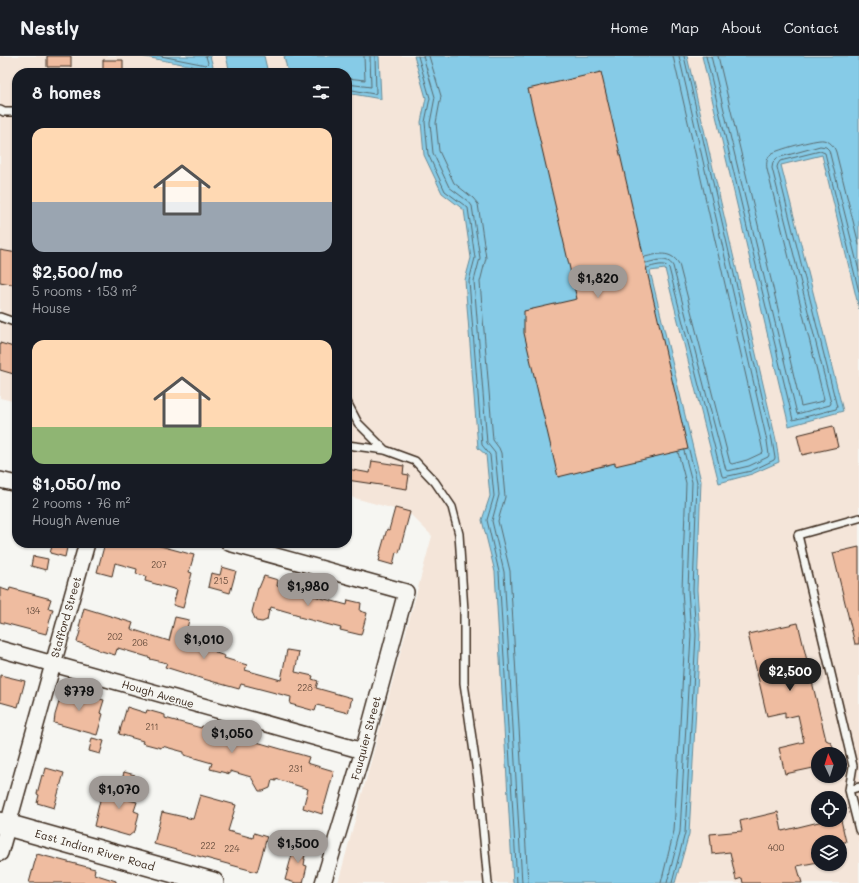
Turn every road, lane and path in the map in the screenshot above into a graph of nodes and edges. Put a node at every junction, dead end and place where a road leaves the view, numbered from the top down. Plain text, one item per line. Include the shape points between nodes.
1 (0, 110) edge
2 (12, 112) edge
3 (0, 317) edge
4 (12, 321) edge
5 (352, 412) edge
6 (352, 446) edge
7 (385, 450) junction
8 (0, 480) edge
9 (12, 483) edge
10 (859, 518) edge
11 (86, 548) edge
12 (247, 548) edge
13 (0, 649) edge
14 (52, 664) junction
15 (363, 751) junction
16 (859, 787) edge
17 (849, 790) junction
18 (4, 824) edge
19 (859, 830) edge
20 (0, 854) edge
21 (213, 883) edge
22 (323, 883) edge
23 (488, 883) edge

1 - 2 lane
3 - 4 lane
5 - 7 lane via 358,423
6 - 7 lane
7 - 23 lane via 415,461 435,482 452,507 459,534 464,611 464,683
8 - 9 street
10 - 17 lane via 798,534 853,766
11 - 14 street, Stafford Street
12 - 15 street, Fauquier Street via 406,592
13 - 14 street, Hough Avenue
14 - 15 street, Hough Avenue
14 - 18 street, Stafford Street
15 - 22 street, Fauquier Street
16 - 17 lane
17 - 19 lane
18 - 20 street, Stafford Street
18 - 21 street, East Indian River Road

